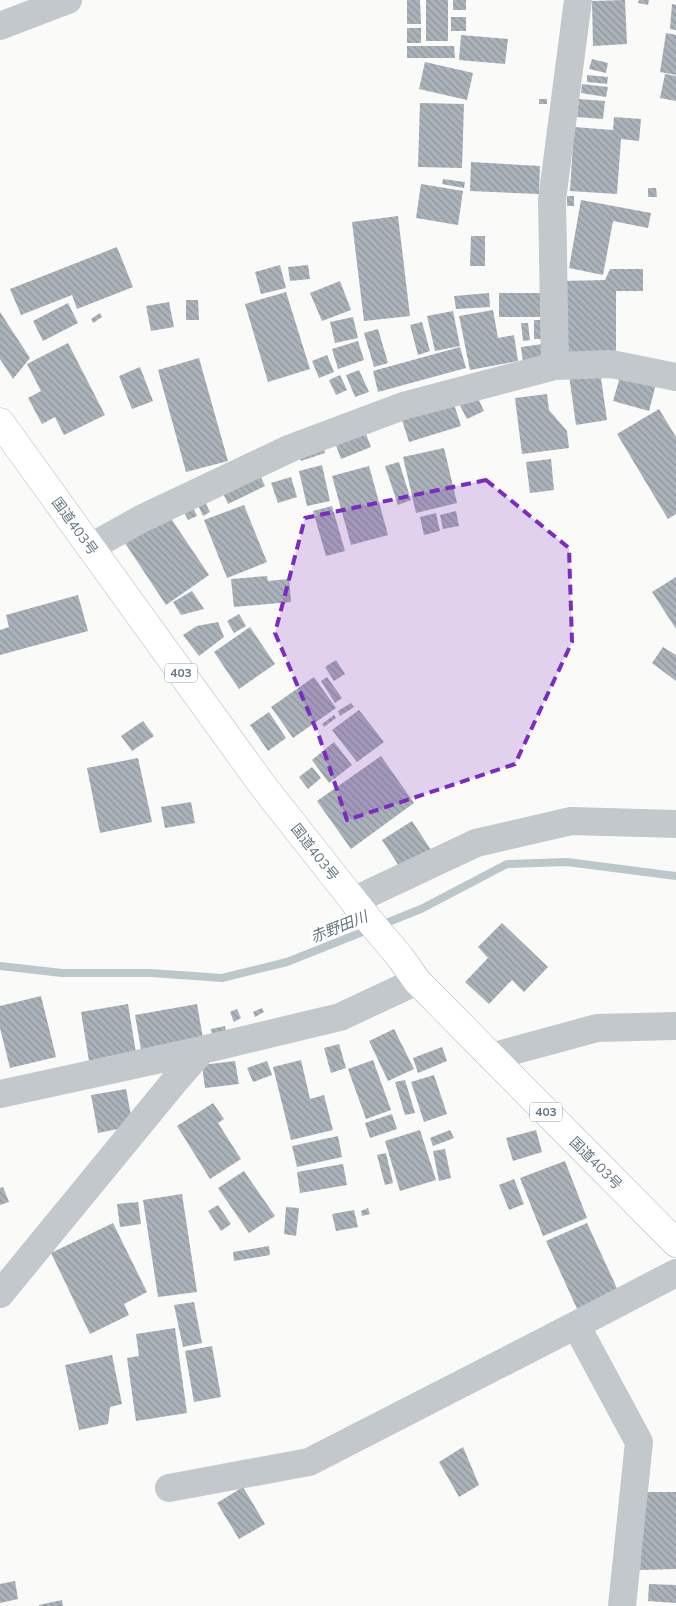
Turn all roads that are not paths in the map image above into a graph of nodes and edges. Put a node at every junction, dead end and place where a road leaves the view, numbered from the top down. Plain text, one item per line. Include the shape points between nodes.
1 (68, 0) edge
2 (578, 0) edge
3 (0, 26) edge
4 (555, 366) junction
5 (676, 377) edge
6 (0, 422) edge
7 (91, 547) junction
8 (676, 824) edge
9 (360, 910) junction
10 (417, 981) junction
11 (676, 1026) edge
12 (202, 1050) junction
13 (491, 1057) junction
14 (0, 1094) edge
15 (676, 1243) edge
16 (676, 1273) edge
17 (0, 1294) edge
18 (576, 1325) junction
19 (169, 1488) dead end
20 (622, 1606) edge

1 - 3 street
2 - 4 street via 552,200
4 - 5 street via 611,364
4 - 7 street via 403,406 292,448 141,519
6 - 7 highway, 国道403号 / 403
7 - 9 highway, 国道403号 / 403 via 263,786
8 - 9 street via 571,821 476,843
9 - 10 highway, 国道403号 / 403
10 - 12 street via 340,1017
10 - 13 highway, 国道403号 / 403
11 - 13 street via 597,1028
12 - 14 street
12 - 17 street
13 - 15 highway, 国道403号 / 403
16 - 18 street
18 - 19 street via 309,1462
18 - 20 street via 639,1442

